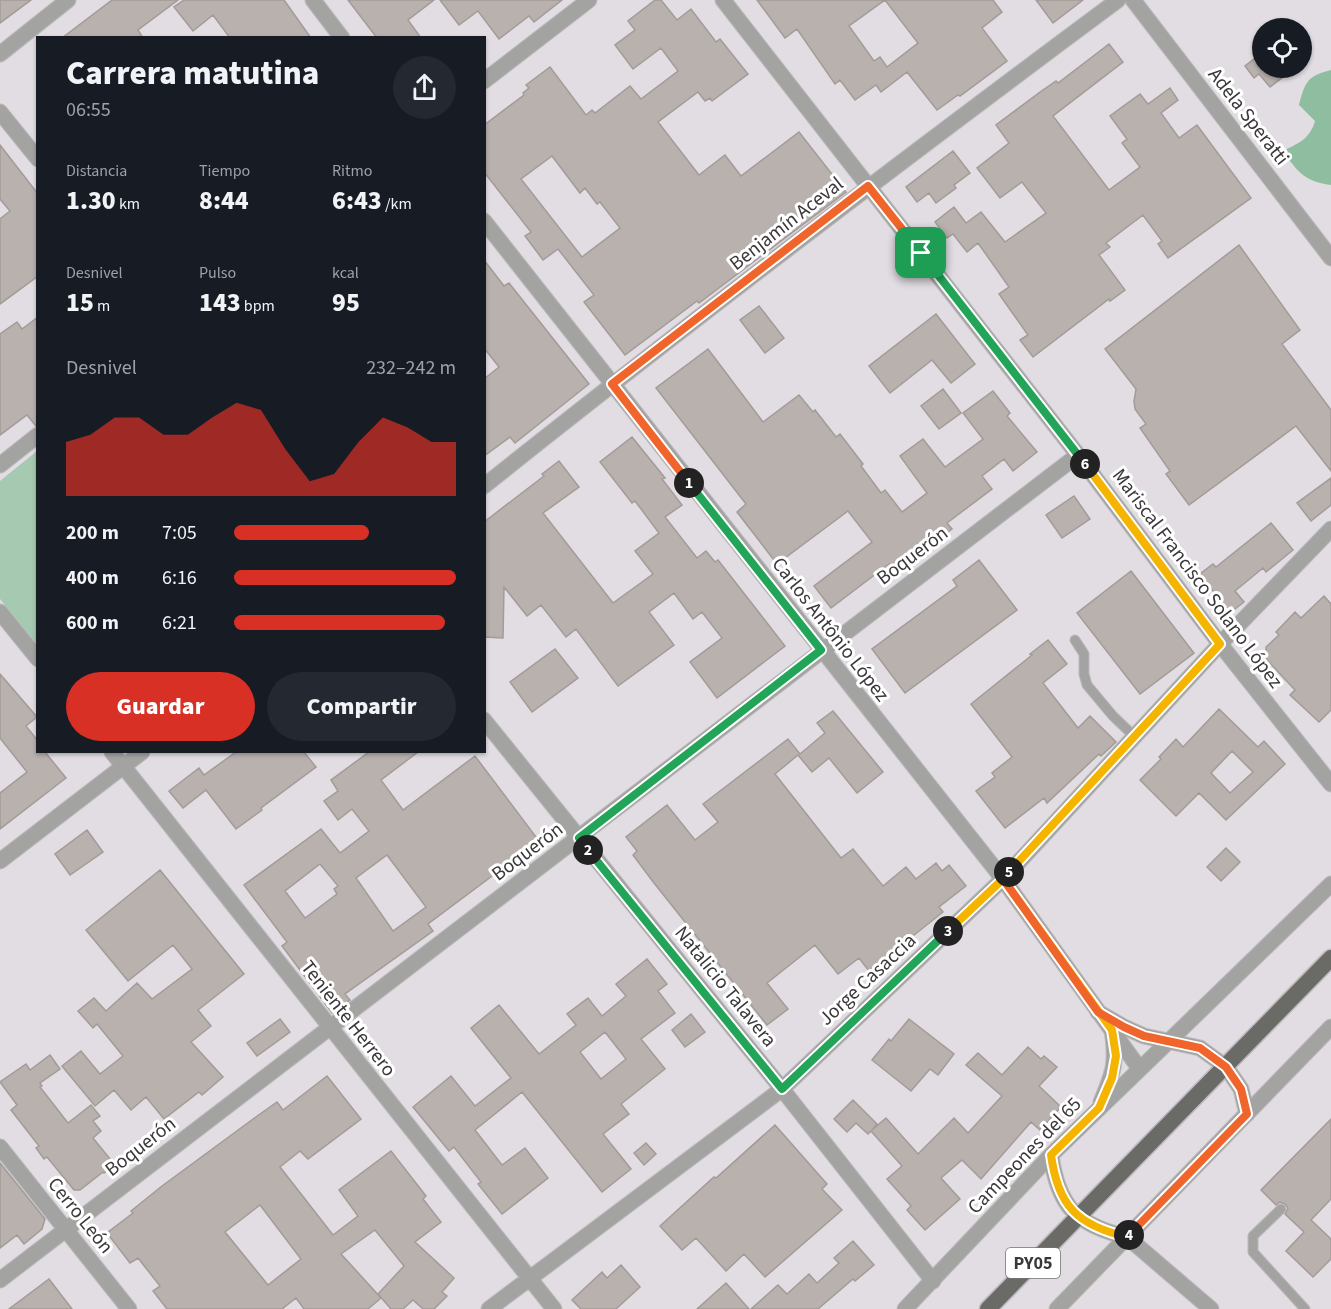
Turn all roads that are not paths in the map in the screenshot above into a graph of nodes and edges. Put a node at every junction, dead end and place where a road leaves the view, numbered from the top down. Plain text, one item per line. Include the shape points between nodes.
1 (68, 0) edge
2 (313, 0) edge
3 (589, 0) edge
4 (723, 0) edge
5 (1118, 0) edge
6 (1133, 0) edge
7 (340, 36) edge
8 (0, 54) edge
9 (486, 79) edge
10 (0, 112) edge
11 (36, 157) edge
12 (868, 186) junction
13 (486, 224) edge
14 (1331, 258) edge
15 (612, 384) junction
16 (36, 437) edge
17 (1078, 455) junction
18 (0, 465) edge
19 (486, 484) edge
20 (1331, 529) edge
21 (0, 612) edge
22 (1075, 640) dead end
23 (1220, 644) junction
24 (821, 650) junction
25 (36, 657) edge
26 (486, 722) edge
27 (1135, 737) junction
28 (113, 753) edge
29 (141, 753) edge
30 (123, 766) junction
31 (1331, 784) edge
32 (579, 838) junction
33 (0, 861) edge
34 (1003, 879) junction
35 (1331, 884) edge
36 (1331, 958) edge
37 (1098, 1012) junction
38 (329, 1027) junction
39 (1331, 1027) edge
40 (1112, 1030) junction
41 (1169, 1041) junction
42 (1226, 1067) junction
43 (1139, 1068) junction
44 (782, 1089) junction
45 (1099, 1108) junction
46 (1247, 1114) junction
47 (0, 1147) edge
48 (1051, 1155) junction
49 (1281, 1209) dead end
50 (1078, 1217) junction
51 (66, 1229) junction
52 (1127, 1237) junction
53 (529, 1278) junction
54 (0, 1280) edge
55 (933, 1281) junction
56 (129, 1309) edge
57 (489, 1309) edge
58 (554, 1309) edge
59 (905, 1309) edge
60 (988, 1309) edge
61 (1057, 1309) edge
62 (1211, 1309) edge
63 (1305, 1309) edge

1 - 8 street
2 - 7 street
3 - 9 street
4 - 12 street, Mariscal Francisco Solano López
5 - 12 street, Benjamín Aceval
6 - 14 street, Adela Speratti
10 - 11 street
12 - 15 street, Benjamín Aceval
12 - 17 street, Mariscal Francisco Solano López
13 - 15 street, Carlos Antônio López
15 - 19 street, Benjamín Aceval
15 - 24 street, Carlos Antônio López
16 - 18 street
17 - 23 street, Mariscal Francisco Solano López
17 - 24 street, Boquerón
20 - 23 street, Jorge Casaccia
21 - 25 street
22 - 27 lane via 1084,654 1087,684
23 - 27 street, Jorge Casaccia
23 - 31 street, Mariscal Francisco Solano López
24 - 32 street, Boquerón
24 - 34 street, Carlos Antônio López
26 - 32 street, Natalicio Talavera
27 - 34 street, Jorge Casaccia
28 - 30 street, Teniente Herrero
29 - 30 street
30 - 33 street
30 - 38 street, Teniente Herrero
32 - 38 street, Boquerón
32 - 44 street, Natalicio Talavera
34 - 37 street, Carlos Antônio López
34 - 44 street, Jorge Casaccia
35 - 41 street, Campeones del 65
36 - 42 highway, PY05
37 - 40 street, Carlos Antônio López
37 - 41 street via 1144,1036
38 - 51 street, Boquerón
38 - 53 street, Teniente Herrero
39 - 46 street
40 - 43 street, Carlos Antônio López
40 - 45 street via 1116,1056 1112,1078
41 - 42 street via 1200,1048
41 - 43 street, Campeones del 65
42 - 46 street via 1241,1089
42 - 50 highway, PY05
43 - 45 street, Campeones del 65
44 - 53 street, Jorge Casaccia
44 - 55 street, Natalicio Talavera
45 - 48 street, Campeones del 65
46 - 52 street
47 - 51 street, Cerro León
48 - 50 street via 1054,1178 1063,1199
48 - 55 street, Campeones del 65
49 - 63 lane via 1253,1236 1253,1252
50 - 52 street via 1101,1231
50 - 60 highway, PY05
51 - 54 street, Boquerón
51 - 56 street, Cerro León
52 - 61 street
52 - 62 street
53 - 57 street, Jorge Casaccia
53 - 58 street, Teniente Herrero
55 - 59 street, Campeones del 65

